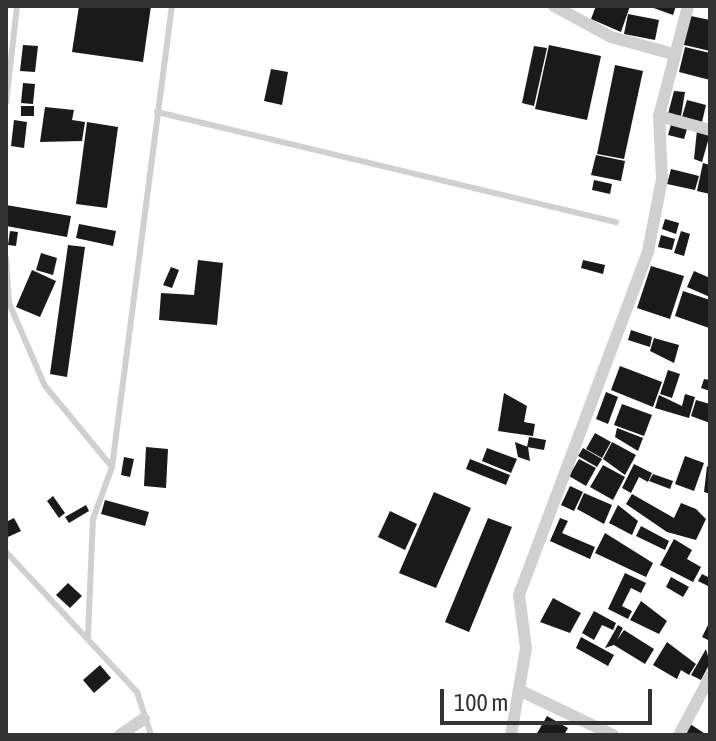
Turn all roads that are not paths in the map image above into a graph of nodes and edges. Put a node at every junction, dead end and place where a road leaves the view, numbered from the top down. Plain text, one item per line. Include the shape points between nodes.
1 (17, 6) edge
2 (172, 6) edge
3 (554, 6) edge
4 (688, 6) edge
5 (673, 54) junction
6 (6, 103) edge
7 (157, 112) junction
8 (659, 116) junction
9 (710, 130) edge
10 (616, 222) dead end
11 (6, 258) edge
12 (112, 467) junction
13 (6, 552) edge
14 (88, 636) junction
15 (710, 677) edge
16 (523, 692) junction
17 (144, 719) junction
18 (120, 735) edge
19 (151, 735) edge
20 (511, 735) edge
21 (613, 735) edge
22 (679, 735) edge

1 - 6 lane
2 - 7 lane
3 - 5 street via 611,37
4 - 5 street
5 - 8 street
7 - 10 lane
7 - 12 lane
8 - 9 street
8 - 16 street via 662,179 648,251 519,595
11 - 12 lane via 9,303 45,386
12 - 14 lane via 93,519
13 - 14 lane
14 - 17 lane via 137,692
15 - 22 street
16 - 20 street
16 - 21 street
17 - 18 street
17 - 19 lane

